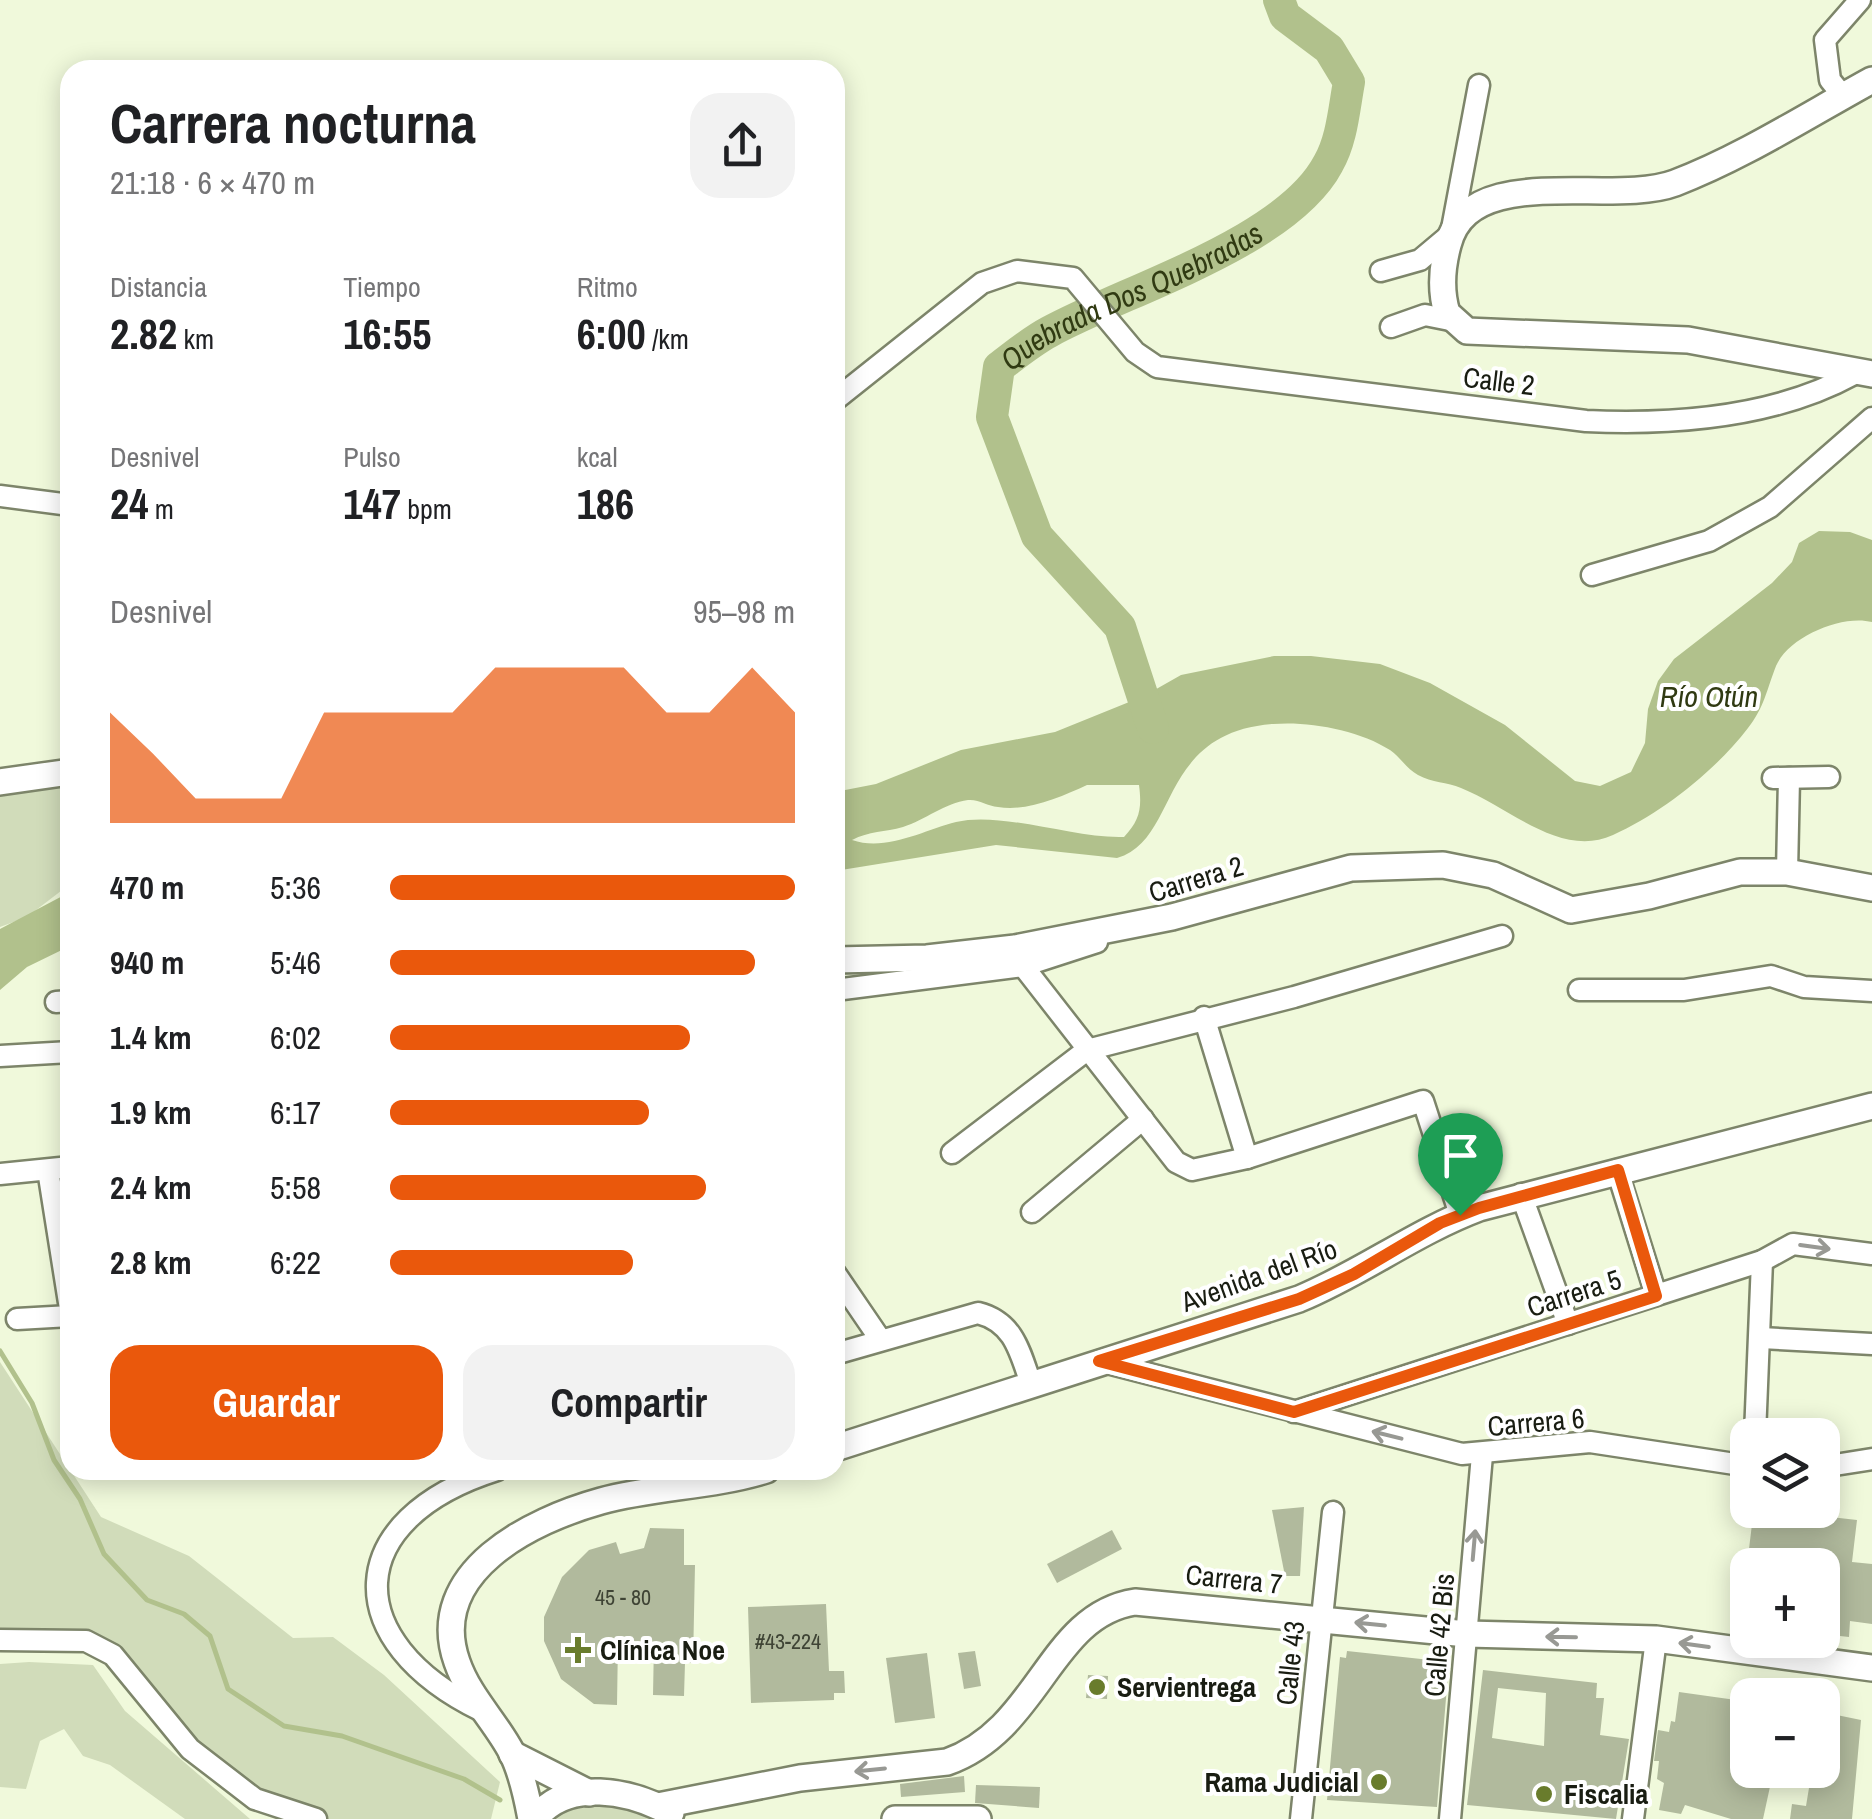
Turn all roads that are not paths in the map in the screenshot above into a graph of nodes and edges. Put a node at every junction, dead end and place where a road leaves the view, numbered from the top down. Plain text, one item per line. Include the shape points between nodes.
1 (1860, 0) edge
2 (1872, 80) edge
3 (1479, 84) dead end
4 (1843, 96) junction
5 (1450, 234) junction
6 (1381, 271) dead end
7 (1450, 320) junction
8 (1391, 327) dead end
9 (1863, 374) edge
10 (845, 392) edge
11 (1872, 418) edge
12 (0, 496) edge
13 (60, 504) edge
14 (1592, 575) dead end
15 (60, 773) edge
16 (1829, 778) dead end
17 (0, 782) edge
18 (1787, 872) junction
19 (1872, 888) edge
20 (1172, 917) junction
21 (1502, 936) dead end
22 (845, 959) edge
23 (1022, 966) junction
24 (845, 990) edge
25 (1578, 990) dead end
26 (1872, 991) edge
27 (1204, 1017) junction
28 (1087, 1050) junction
29 (60, 1053) edge
30 (0, 1056) edge
31 (1872, 1106) edge
32 (1144, 1119) junction
33 (952, 1153) dead end
34 (1247, 1158) junction
35 (59, 1168) edge
36 (1618, 1170) junction
37 (0, 1174) edge
38 (1521, 1194) junction
39 (1032, 1212) dead end
40 (1460, 1215) junction
41 (1872, 1254) edge
42 (1762, 1261) junction
43 (845, 1288) edge
44 (1656, 1296) junction
45 (60, 1313) edge
46 (17, 1319) dead end
47 (1568, 1324) junction
48 (1761, 1338) junction
49 (880, 1340) junction
50 (1872, 1344) edge
51 (845, 1351) edge
52 (1099, 1361) junction
53 (1031, 1384) junction
54 (1294, 1412) junction
55 (1756, 1418) edge
56 (845, 1445) edge
57 (1482, 1455) junction
58 (1872, 1459) edge
59 (1730, 1463) edge
60 (1840, 1464) edge
61 (474, 1480) edge
62 (729, 1480) edge
63 (1333, 1512) dead end
64 (1323, 1619) junction
65 (1466, 1634) junction
66 (1656, 1639) junction
67 (0, 1640) edge
68 (1872, 1668) edge
69 (482, 1711) junction
70 (512, 1754) junction
71 (589, 1793) junction
72 (668, 1812) edge
73 (316, 1819) edge
74 (533, 1819) edge
75 (895, 1819) edge
76 (978, 1819) edge
77 (1300, 1819) edge
78 (1450, 1819) edge
79 (1633, 1819) edge

1 - 4 street via 1825,40 1830,80
2 - 4 main road
3 - 5 street
4 - 5 main road via 1672,184 1623,194 1490,196
5 - 6 street via 1420,260
5 - 7 main road via 1442,273
7 - 8 street via 1424,316
7 - 9 main road via 1479,333 1688,340
9 - 10 street, Calle 2 via 1758,408 1652,424 1586,420 1157,366 1135,352 1073,278 1017,270 982,283
11 - 14 street via 1770,508 1709,542
12 - 13 street
15 - 17 main road
16 - 18 street via 1781,778
18 - 19 main road
18 - 20 main road, Carrera 2 via 1740,872 1572,910 1493,875 1442,864 1351,868
20 - 22 main road via 1016,948
20 - 23 street, Carrera 2
21 - 27 street
23 - 24 street, Carrera 2
23 - 28 street
25 - 26 street via 1684,990 1772,976 1804,987
27 - 28 street
27 - 34 street
28 - 32 street
28 - 33 street
29 - 30 street
31 - 36 main road, Avenida del Río
32 - 34 street via 1176,1162 1192,1170
32 - 39 street
34 - 40 street via 1423,1101
35 - 37 street
36 - 38 main road, Avenida del Río
36 - 44 street
38 - 40 main road, Avenida del Río
38 - 47 street
40 - 52 main road, Avenida del Río via 1299,1299
42 -> 41 street, Carrera 5 via 1793,1244
42 - 44 street, Carrera 5
42 - 48 street
43 - 49 street
44 - 47 street, Carrera 5
45 - 46 street
47 - 54 street, Carrera 5
48 - 50 street
48 - 55 street
49 - 51 street
49 - 53 street via 960,1315 993,1317 1014,1338
52 - 53 main road, Avenida del Río
52 - 54 street, Carrera 6
53 - 56 main road, Avenida del Río
57 -> 54 street, Carrera 6
57 - 59 street, Carrera 6 via 1590,1442
65 -> 57 street, Calle 42 Bis
58 - 60 street
61 - 69 street via 425,1501 397,1529 380,1558 377,1595 390,1636 449,1695
62 - 69 main road via 598,1502 497,1549 468,1579 454,1617 456,1660
63 - 64 street, Calle 43
65 -> 64 main road, Carrera 7
64 -> 72 main road, Carrera 7 via 1166,1602 1121,1604 1074,1635 1020,1711 966,1755 800,1778
64 - 77 street, Calle 43
66 -> 65 main road, Carrera 7
65 - 78 street, Calle 42 Bis
68 -> 66 main road, Carrera 7
66 - 79 street
67 - 73 street via 86,1641 113,1656 190,1749 255,1799
69 - 70 main road
70 - 71 main road
70 - 74 main road
71 - 72 main road via 619,1794
71 - 74 main road via 564,1796
75 - 76 main road

